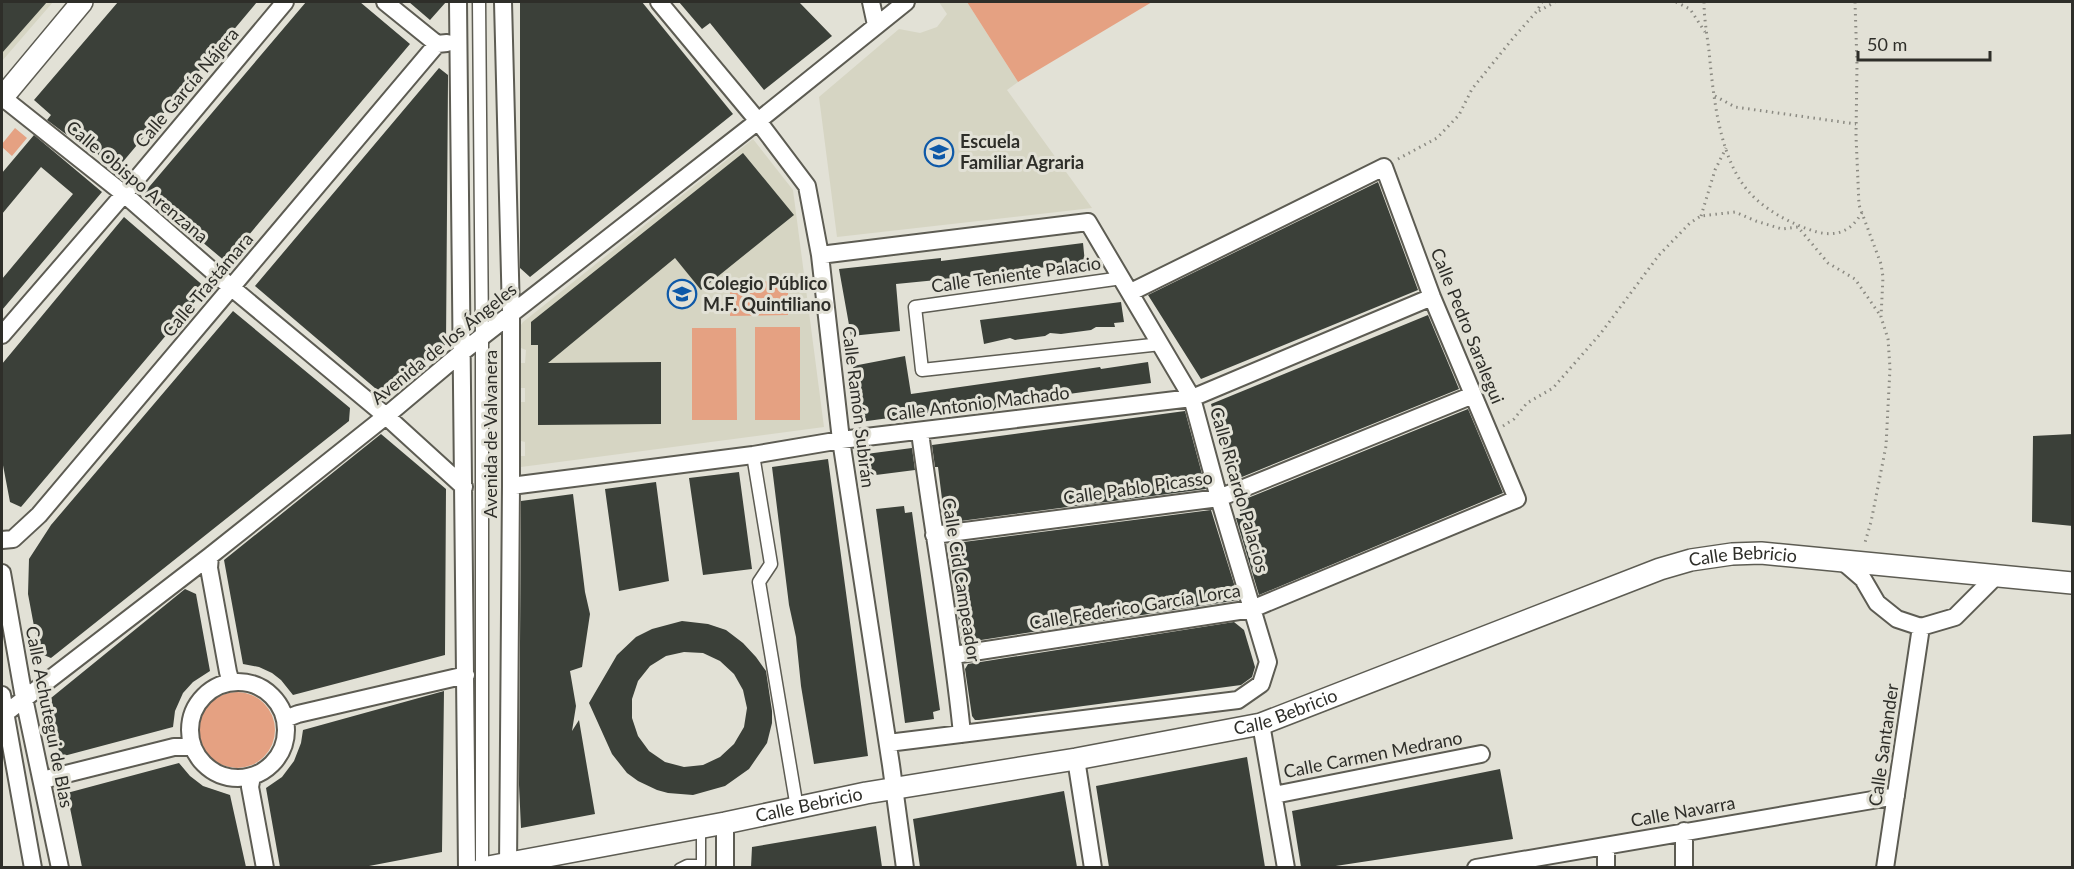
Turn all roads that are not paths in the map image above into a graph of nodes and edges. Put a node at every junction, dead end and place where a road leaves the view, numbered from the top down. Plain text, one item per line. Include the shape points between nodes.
1 (82, 2) edge
2 (285, 2) edge
3 (385, 2) edge
4 (458, 2) edge
5 (478, 2) edge
6 (503, 2) edge
7 (659, 2) edge
8 (872, 2) edge
9 (906, 2) edge
10 (876, 25) junction
11 (459, 42) junction
12 (437, 44) junction
13 (2, 98) edge
14 (758, 121) junction
15 (124, 194) junction
16 (820, 255) junction
17 (1126, 285) junction
18 (232, 288) junction
19 (1432, 297) junction
20 (511, 314) junction
21 (2, 335) edge
22 (482, 336) junction
23 (1161, 344) junction
24 (461, 353) junction
25 (1473, 395) junction
26 (1192, 398) junction
27 (387, 416) junction
28 (920, 432) junction
29 (841, 440) junction
30 (753, 455) junction
31 (512, 486) junction
32 (465, 487) junction
33 (1219, 498) junction
34 (1517, 499) joint
35 (934, 535) junction
36 (2, 540) edge
37 (210, 556) junction
38 (1850, 561) junction
39 (2, 573) edge
40 (1996, 576) junction
41 (2073, 583) edge
42 (1252, 609) junction
43 (1921, 627) junction
44 (954, 655) junction
45 (466, 675) junction
46 (231, 682) junction
47 (2, 695) edge
48 (24, 698) junction
49 (3, 715) edge
50 (285, 719) junction
51 (1261, 724) junction
52 (962, 734) junction
53 (888, 743) junction
54 (193, 747) junction
55 (1481, 754) dead end
56 (1076, 759) junction
57 (252, 776) junction
58 (42, 782) junction
59 (895, 789) junction
60 (1274, 795) junction
61 (1896, 796) junction
62 (797, 808) junction
63 (725, 823) junction
64 (701, 828) junction
65 (1684, 831) junction
66 (1606, 846) junction
67 (518, 864) edge
68 (33, 867) edge
69 (60, 867) edge
70 (265, 867) edge
71 (467, 867) edge
72 (482, 867) edge
73 (679, 867) edge
74 (725, 867) edge
75 (905, 867) edge
76 (1093, 867) edge
77 (1286, 867) edge
78 (1476, 867) edge
79 (1606, 867) edge
80 (1684, 867) edge
81 (1885, 867) edge

1 - 13 street
2 - 15 street, Calle García Nájera
3 - 12 street
4 - 11 street, Avenida de Valvanera
5 - 22 street, Avenida de Valvanera
6 - 20 street, Avenida de Valvanera
7 - 14 street, Calle Ramón Subirán
8 - 10 street
9 - 10 street, Avenida de los Ángeles
10 - 14 street, Avenida de los Ángeles
11 - 12 street
11 - 24 street, Avenida de Valvanera
12 - 18 street, Calle Trastámara
13 - 15 street, Calle Obispo Arenzana
14 - 16 street, Calle Ramón Subirán via 807,186
14 - 20 street, Avenida de los Ángeles
15 - 18 street, Calle Obispo Arenzana
15 - 21 street, Calle García Nájera
16 - 17 street, Calle Ricardo Palacios via 1088,222
16 - 29 street, Calle Ramón Subirán
17 - 19 street, Calle Pedro Saralegui via 1384,167
17 - 23 street, Calle Ricardo Palacios
17 - 23 street, Calle Teniente Palacio via 915,307 922,370
18 - 27 street, Calle Obispo Arenzana
18 - 36 street, Calle Trastámara via 39,515 13,539
19 - 25 street, Calle Pedro Saralegui
19 - 26 street, Calle Antonio Machado
20 - 22 street, Avenida de los Ángeles
20 - 31 street, Avenida de Valvanera
22 - 24 street, Avenida de los Ángeles
22 - 72 street, Avenida de Valvanera
23 - 26 street, Calle Ricardo Palacios
24 - 27 street, Avenida de los Ángeles
24 - 32 street, Avenida de Valvanera
25 - 33 street, Calle Pablo Picasso
25 - 34 street, Calle Pedro Saralegui
26 - 28 street, Calle Antonio Machado
26 - 33 street, Calle Ricardo Palacios
27 - 32 street, Calle Obispo Arenzana
27 - 37 street, Avenida de los Ángeles
28 - 29 street, Calle Antonio Machado
28 - 35 street, Calle Cid Campeador
29 - 30 street, Calle Antonio Machado
29 - 53 street, Calle Ramón Subirán
30 - 31 street, Calle Antonio Machado
30 - 62 street via 771,564 759,582
31 - 67 street, Avenida de Valvanera
32 - 45 street, Avenida de Valvanera
33 - 35 street, Calle Pablo Picasso
33 - 42 street, Calle Ricardo Palacios
34 - 42 street, Calle Federico García Lorca
35 - 44 street, Calle Cid Campeador
37 - 46 street
37 - 48 street, Avenida de los Ángeles
38 - 40 street, Calle Bebricio
38 - 43 street via 1877,603 1897,619
38 - 51 street, Calle Bebricio via 1761,553 1691,560 1588,595
39 - 48 street, Calle Achutegui de Blas
40 - 41 street, Calle Bebricio
40 - 43 street via 1955,616
42 - 44 street, Calle Federico García Lorca
42 - 52 street, Calle Ricardo Palacios via 1268,662 1261,684 1238,700
43 - 61 street, Calle Santander
44 - 52 street, Calle Cid Campeador
45 - 50 street
45 - 71 street, Avenida de Valvanera
46 - 50 street via 253,685 271,695
46 - 54 street via 212,690 197,705 191,719
47 - 49 street
48 - 49 street, Avenida de los Ángeles
48 - 58 street, Calle Achutegui de Blas
49 - 68 street
50 - 57 street via 283,748 265,770
51 - 56 street, Calle Bebricio
51 - 60 street
52 - 53 street, Calle Ricardo Palacios
53 - 59 street, Calle Ramón Subirán
54 - 57 street via 200,760 223,776
54 - 58 street via 174,747
55 - 60 street, Calle Carmen Medrano
56 - 59 street, Calle Bebricio
56 - 76 street
57 - 70 street via 250,787
58 - 69 street, Calle Achutegui de Blas
59 - 62 street, Calle Bebricio
59 - 75 street, Calle Ramón Subirán
60 - 77 street
61 - 65 street, Calle Navarra
61 - 81 street, Calle Santander
62 - 63 street, Calle Bebricio
63 - 64 street, Calle Bebricio
63 - 74 street
64 - 67 street, Calle Bebricio
64 - 73 lane via 701,864
65 - 66 street, Calle Navarra
65 - 80 street
66 - 78 street, Calle Navarra
66 - 79 street
67 - 72 street, Calle Bebricio

